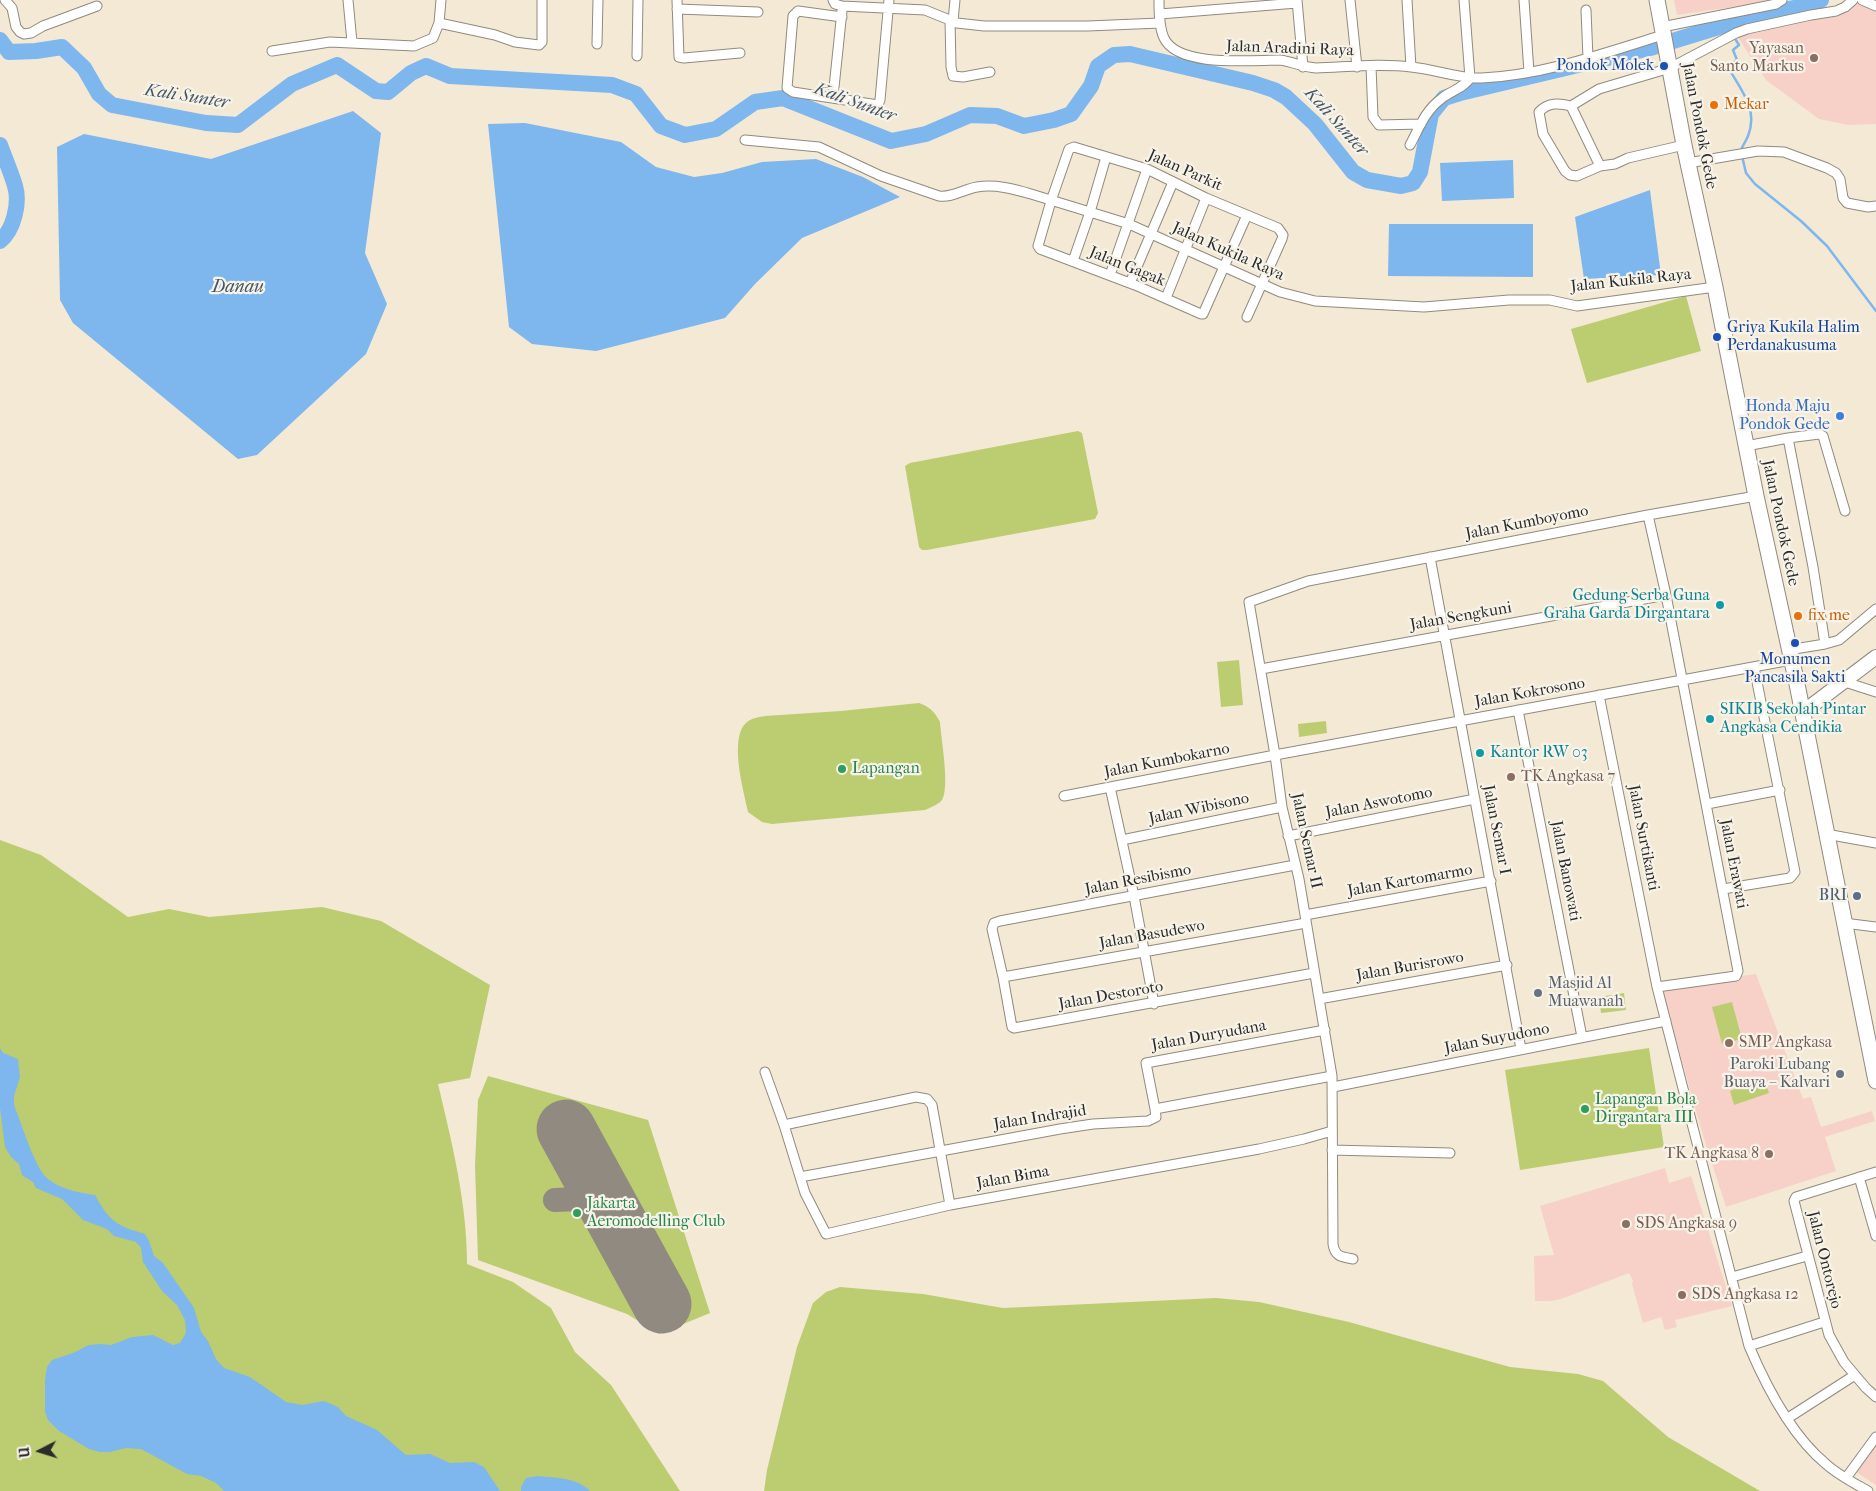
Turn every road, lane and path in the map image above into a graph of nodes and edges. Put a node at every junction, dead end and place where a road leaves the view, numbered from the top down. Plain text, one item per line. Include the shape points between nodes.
1 (5, 0) edge
2 (348, 0) edge
3 (441, 0) edge
4 (542, 0) edge
5 (598, 0) edge
6 (638, 0) edge
7 (833, 0) edge
8 (955, 0) edge
9 (1159, 0) edge
10 (1350, 0) edge
11 (1407, 0) edge
12 (1464, 0) edge
13 (1524, 0) edge
14 (1657, 0) edge
15 (1782, 0) edge
16 (1853, 0) edge
17 (1862, 0) edge
18 (1297, 2) edge
19 (889, 4) edge
20 (677, 5) edge
21 (97, 6) dead end
22 (842, 6) junction
23 (1876, 6) edge
24 (1586, 10) dead end
25 (758, 12) dead end
26 (842, 17) junction
27 (1160, 18) junction
28 (952, 21) junction
29 (439, 23) junction
30 (1663, 34) junction
31 (352, 42) junction
32 (597, 44) dead end
33 (272, 51) dead end
34 (740, 53) dead end
35 (637, 56) dead end
36 (1588, 58) junction
37 (1669, 62) junction
38 (1371, 66) junction
39 (1303, 67) junction
40 (1357, 67) junction
41 (1411, 67) junction
42 (990, 72) dead end
43 (1529, 72) junction
44 (1470, 78) junction
45 (833, 97) junction
46 (1571, 106) junction
47 (1420, 124) junction
48 (745, 140) dead end
49 (1410, 145) dead end
50 (1684, 145) junction
51 (1106, 157) junction
52 (1688, 164) junction
53 (1600, 166) junction
54 (1147, 169) junction
55 (1172, 182) junction
56 (1206, 198) junction
57 (1051, 201) junction
58 (1876, 206) edge
59 (1090, 212) junction
60 (1247, 215) junction
61 (1129, 224) junction
62 (1151, 233) junction
63 (1186, 250) junction
64 (1073, 261) junction
65 (1224, 268) junction
66 (1110, 275) junction
67 (1130, 283) junction
68 (1261, 285) junction
69 (1715, 286) junction
70 (1166, 298) junction
71 (1247, 317) dead end
72 (1788, 438) junction
73 (1746, 446) junction
74 (1756, 496) junction
75 (1845, 511) dead end
76 (1648, 515) junction
77 (1430, 557) junction
78 (1666, 595) junction
79 (1249, 602) joint
80 (1876, 609) edge
81 (1444, 636) junction
82 (1825, 644) junction
83 (1790, 655) junction
84 (1876, 657) edge
85 (1754, 667) junction
86 (1261, 670) junction
87 (1682, 679) junction
88 (1845, 682) junction
89 (1876, 692) edge
90 (1599, 695) junction
91 (1804, 708) junction
92 (1518, 710) junction
93 (1460, 720) junction
94 (1275, 755) junction
95 (1110, 788) junction
96 (1780, 790) junction
97 (1064, 796) dead end
98 (1475, 799) junction
99 (1706, 804) junction
100 (1282, 807) junction
101 (1826, 834) junction
102 (1288, 836) junction
103 (1122, 840) junction
104 (1876, 843) edge
105 (1295, 865) junction
106 (1491, 881) junction
107 (1723, 889) junction
108 (1134, 896) junction
109 (1305, 919) junction
110 (1844, 923) junction
111 (1876, 927) edge
112 (992, 929) joint
113 (1144, 952) junction
114 (1507, 965) junction
115 (1314, 973) junction
116 (1003, 977) junction
117 (1657, 987) junction
118 (1319, 999) junction
119 (1154, 1004) junction
120 (1666, 1021) junction
121 (1325, 1030) junction
122 (1582, 1037) junction
123 (1521, 1049) junction
124 (1875, 1069) edge
125 (765, 1072) dead end
126 (1332, 1076) junction
127 (1334, 1087) junction
128 (1155, 1109) junction
129 (784, 1125) junction
130 (1332, 1131) junction
131 (939, 1150) junction
132 (1332, 1150) junction
133 (1450, 1153) dead end
134 (1876, 1172) edge
135 (800, 1177) junction
136 (1859, 1177) junction
137 (950, 1205) junction
138 (1876, 1236) edge
139 (1807, 1256) junction
140 (1353, 1259) dead end
141 (1732, 1277) junction
142 (1824, 1322) junction
143 (1749, 1346) junction
144 (1855, 1375) junction
145 (1876, 1397) edge
146 (1788, 1418) junction
147 (1876, 1437) edge
148 (1846, 1478) junction
149 (1868, 1491) edge

1 - 21 street via 12,8 16,27 24,34
2 - 31 street
3 - 29 street
4 - 29 street via 542,42 539,45
5 - 32 street
6 - 35 street
7 - 22 street
8 - 28 street
9 - 27 street, Jalan Aradini Raya
10 - 40 street
11 - 41 street
12 - 44 street
13 - 43 street
14 - 30 main road, Jalan Pondok Gede
15 - 30 street, Jalan Aradini Raya
16 - 37 street via 1836,11 1752,27
17 - 23 street
18 - 27 street
18 - 39 street
19 - 22 street
19 - 28 street via 933,12
19 - 45 street via 880,103 875,105
20 - 25 street
20 - 34 street via 679,57
22 - 26 street
24 - 36 street
26 - 45 street
26 - 45 street via 798,11 792,21 787,88 793,92
27 - 28 street via 1088,26 984,26
27 - 39 street, Jalan Aradini Raya via 1166,42 1194,58 1224,62 1280,60
28 - 42 street via 951,67 954,76
29 - 31 street via 433,38 414,46
30 - 36 street, Jalan Aradini Raya
30 - 37 main road, Jalan Pondok Gede
31 - 33 street
36 - 43 street, Jalan Aradini Raya
37 - 46 street via 1599,89
37 - 50 main road, Jalan Pondok Gede
38 - 40 street, Jalan Aradini Raya
38 - 41 street, Jalan Aradini Raya
38 - 47 street via 1373,117 1376,122 1379,125
39 - 40 street, Jalan Aradini Raya
41 - 44 street, Jalan Aradini Raya
43 - 44 street, Jalan Aradini Raya
44 - 47 street via 1466,84 1441,98
46 - 53 street
46 - 53 street via 1554,104 1543,107 1539,112 1543,134 1570,175 1577,176
47 - 49 street
48 - 57 street, Jalan Kukila Raya via 819,147 881,176 939,196 984,186 1016,190
50 - 52 main road, Jalan Pondok Gede
50 - 53 street
51 - 54 street, Jalan Parkit
51 - 57 street, Jalan Parkit via 1074,147 1069,149
51 - 59 street
52 - 58 street via 1745,152 1784,152 1836,173 1847,203
52 - 69 main road, Jalan Pondok Gede
54 - 55 street, Jalan Parkit
54 - 61 street
55 - 56 street, Jalan Parkit
55 - 62 street
56 - 60 street, Jalan Parkit
56 - 63 street
57 - 59 street, Jalan Kukila Raya
57 - 64 street, Jalan Gagak via 1038,246
59 - 61 street, Jalan Kukila Raya
59 - 64 street
60 - 65 street
60 - 68 street, Jalan Parkit via 1278,228 1283,235
61 - 62 street, Jalan Kukila Raya
61 - 66 street
62 - 63 street, Jalan Kukila Raya
62 - 67 street
63 - 65 street, Jalan Kukila Raya
63 - 70 street
64 - 66 street, Jalan Gagak
65 - 68 street, Jalan Kukila Raya
65 - 70 street, Jalan Gagak via 1203,314
66 - 67 street, Jalan Gagak
67 - 70 street, Jalan Gagak
68 - 69 street, Jalan Kukila Raya via 1315,301 1424,307 1509,300 1550,300 1577,306
68 - 71 street
69 - 73 main road, Jalan Pondok Gede
72 - 73 street
72 - 75 street via 1822,436
72 - 82 street
73 - 74 main road, Jalan Pondok Gede
74 - 76 street, Jalan Kumboyomo
74 - 83 main road, Jalan Pondok Gede
76 - 77 street, Jalan Kumboyomo
76 - 78 street
77 - 79 street, Jalan Kumboyomo via 1308,581
77 - 81 street, Jalan Semar I
78 - 81 street, Jalan Sengkuni
78 - 87 street
79 - 86 street, Jalan Semar II
80 - 82 street, Jalan Kokrosono via 1839,640
81 - 86 street, Jalan Sengkuni
81 - 93 street, Jalan Semar I
82 - 83 street, Jalan Kokrosono
83 - 85 street, Jalan Kokrosono
83 - 91 main road, Jalan Pondok Gede
84 - 88 main road
85 - 87 street, Jalan Kokrosono
85 - 96 street
86 - 94 street, Jalan Semar II
87 - 90 street, Jalan Kokrosono
87 - 99 street, Jalan Erawati
88 - 89 street
88 - 91 main road
90 - 92 street, Jalan Kokrosono
90 - 117 street, Jalan Surtikanti
91 - 101 main road, Jalan Pondok Gede
92 - 93 street, Jalan Kokrosono
92 - 122 street, Jalan Banowati
93 - 94 street, Jalan Kokrosono
93 - 98 street, Jalan Semar I
94 - 95 street, Jalan Kumbokarno
94 - 100 street, Jalan Semar II
95 - 97 street, Jalan Kumbokarno
95 - 103 street
96 - 99 street
96 - 107 street via 1794,875
98 - 102 street, Jalan Aswotomo
98 - 106 street, Jalan Semar I
99 - 107 street, Jalan Erawati
100 - 102 street, Jalan Semar II
100 - 103 street, Jalan Wibisono
101 - 104 street
101 - 110 main road, Jalan Pondok Gede
102 - 105 street, Jalan Semar II
103 - 108 street
105 - 108 street, Jalan Resibismo
105 - 109 street, Jalan Semar II
106 - 109 street, Jalan Kartomarmo
106 - 114 street, Jalan Semar I
107 - 117 street, Jalan Erawati via 1738,965 1736,976
108 - 112 street, Jalan Resibismo via 1000,921 994,923
108 - 113 street
109 - 113 street, Jalan Basudewo
109 - 115 street, Jalan Semar II
110 - 111 street
110 - 124 main road, Jalan Pondok Gede
112 - 116 street, Jalan Destoroto
113 - 116 street, Jalan Basudewo
113 - 119 street
114 - 118 street, Jalan Burisrowo
114 - 123 street, Jalan Semar I
115 - 118 street, Jalan Semar II
115 - 119 street, Jalan Destoroto
116 - 119 street, Jalan Destoroto via 1014,1028
117 - 120 street, Jalan Surtikanti
118 - 121 street, Jalan Semar II
120 - 122 street, Jalan Suyudono
120 - 141 street, Jalan Surtikanti
121 - 126 street, Jalan Semar II
121 - 128 street, Jalan Duryudana via 1146,1063
122 - 123 street, Jalan Suyudono
123 - 127 street, Jalan Suyudono
125 - 129 street, Jalan Bima
126 - 127 street, Jalan Semar II
126 - 128 street, Jalan Indrajid
127 - 130 street
128 - 131 street, Jalan Indrajid via 1156,1117 1148,1121 1092,1124
129 - 131 street via 916,1098 926,1099 932,1105
129 - 135 street, Jalan Bima
130 - 132 street
130 - 137 street, Jalan Bima via 1258,1149
131 - 135 street
131 - 137 street
132 - 133 street
132 - 140 street via 1334,1249 1339,1256
134 - 136 street, Jalan Ontorejo
135 - 137 street, Jalan Bima via 826,1234
136 - 138 street
136 - 139 street, Jalan Ontorejo via 1795,1198
139 - 141 street
139 - 142 street, Jalan Ontorejo
141 - 143 street, Jalan Surtikanti
142 - 143 street
142 - 144 street, Jalan Ontorejo via 1835,1348
143 - 146 street, Jalan Surtikanti via 1762,1376
144 - 145 street, Jalan Ontorejo
144 - 146 street
146 - 148 street, Jalan Surtikanti via 1815,1454
147 - 148 street
148 - 149 street, Jalan Surtikanti

